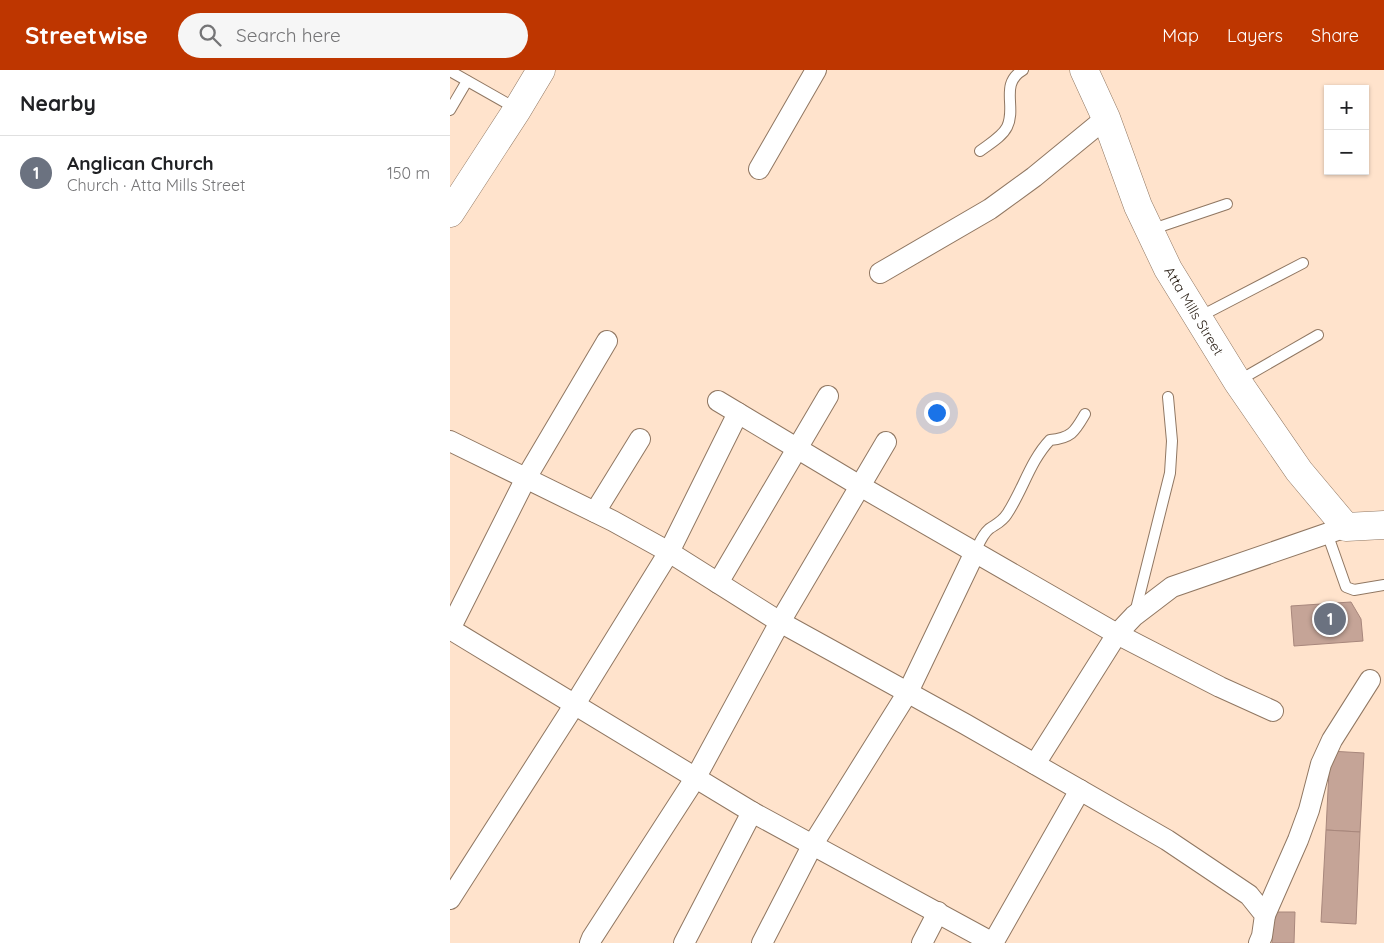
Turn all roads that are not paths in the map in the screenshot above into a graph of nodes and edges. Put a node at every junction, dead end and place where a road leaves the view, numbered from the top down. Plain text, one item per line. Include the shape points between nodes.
1 (541, 70) edge
2 (816, 70) edge
3 (1023, 70) edge
4 (1084, 70) edge
5 (450, 71) edge
6 (467, 81) junction
7 (450, 110) edge
8 (518, 110) junction
9 (1106, 118) junction
10 (980, 151) dead end
11 (759, 169) dead end
12 (1227, 204) dead end
13 (452, 205) edge
14 (1150, 230) junction
15 (1303, 264) dead end
16 (880, 274) dead end
17 (1198, 318) junction
18 (1318, 335) dead end
19 (607, 341) dead end
20 (1237, 381) junction
21 (828, 396) dead end
22 (1168, 397) dead end
23 (718, 401) dead end
24 (738, 413) junction
25 (1085, 414) dead end
26 (640, 439) dead end
27 (450, 441) edge
28 (886, 442) dead end
29 (797, 448) junction
30 (526, 478) junction
31 (860, 486) junction
32 (595, 512) junction
33 (1384, 524) edge
34 (1337, 530) junction
35 (668, 552) junction
36 (975, 552) junction
37 (718, 583) junction
38 (1384, 585) edge
39 (1134, 616) junction
40 (780, 622) junction
41 (450, 629) edge
42 (1117, 634) junction
43 (1370, 680) dead end
44 (908, 692) junction
45 (575, 704) junction
46 (1273, 711) dead end
47 (1035, 764) junction
48 (696, 777) junction
49 (1080, 790) junction
50 (752, 812) junction
51 (813, 844) junction
52 (450, 899) edge
53 (938, 912) junction
54 (1265, 915) junction
55 (590, 943) edge
56 (684, 943) edge
57 (762, 943) edge
58 (922, 943) edge
59 (993, 943) edge
60 (1259, 943) edge

1 - 8 main road
2 - 11 street
3 - 10 lane via 1012,80 1010,117 1006,128
4 - 9 main road, Atta Mills Street
5 - 6 lane
6 - 7 lane
6 - 8 lane
8 - 13 main road
9 - 14 main road, Atta Mills Street
9 - 16 street via 990,209
12 - 14 lane
14 - 17 main road, Atta Mills Street via 1168,269
15 - 17 lane
17 - 20 main road, Atta Mills Street
18 - 20 lane
19 - 30 street
20 - 34 main road, Atta Mills Street
21 - 29 street
22 - 39 lane via 1172,441 1170,473
23 - 24 street
24 - 29 street
24 - 35 street
25 - 36 lane via 1071,435 1050,440 1042,449 1007,515 985,533
26 - 32 street
27 - 30 street
28 - 31 street
29 - 31 street
29 - 37 street
30 - 32 street
30 - 41 street
31 - 36 street
31 - 40 street
32 - 35 street
33 - 34 main road
34 - 38 lane via 1346,587 1354,590
34 - 39 street via 1172,587
35 - 37 street
35 - 45 street
36 - 42 street
36 - 44 street
37 - 40 street
39 - 42 street
40 - 44 street
40 - 48 street
41 - 45 street
42 - 46 street
42 - 47 street
43 - 54 street via 1332,740 1321,764 1306,818
44 - 47 street
44 - 51 street
45 - 48 street
45 - 52 street
47 - 49 street
48 - 50 street
48 - 55 street
49 - 54 street via 1167,840 1249,895
49 - 59 street
50 - 51 street
50 - 56 street
51 - 53 street
51 - 57 street
53 - 58 street
53 - 59 street
54 - 60 street

